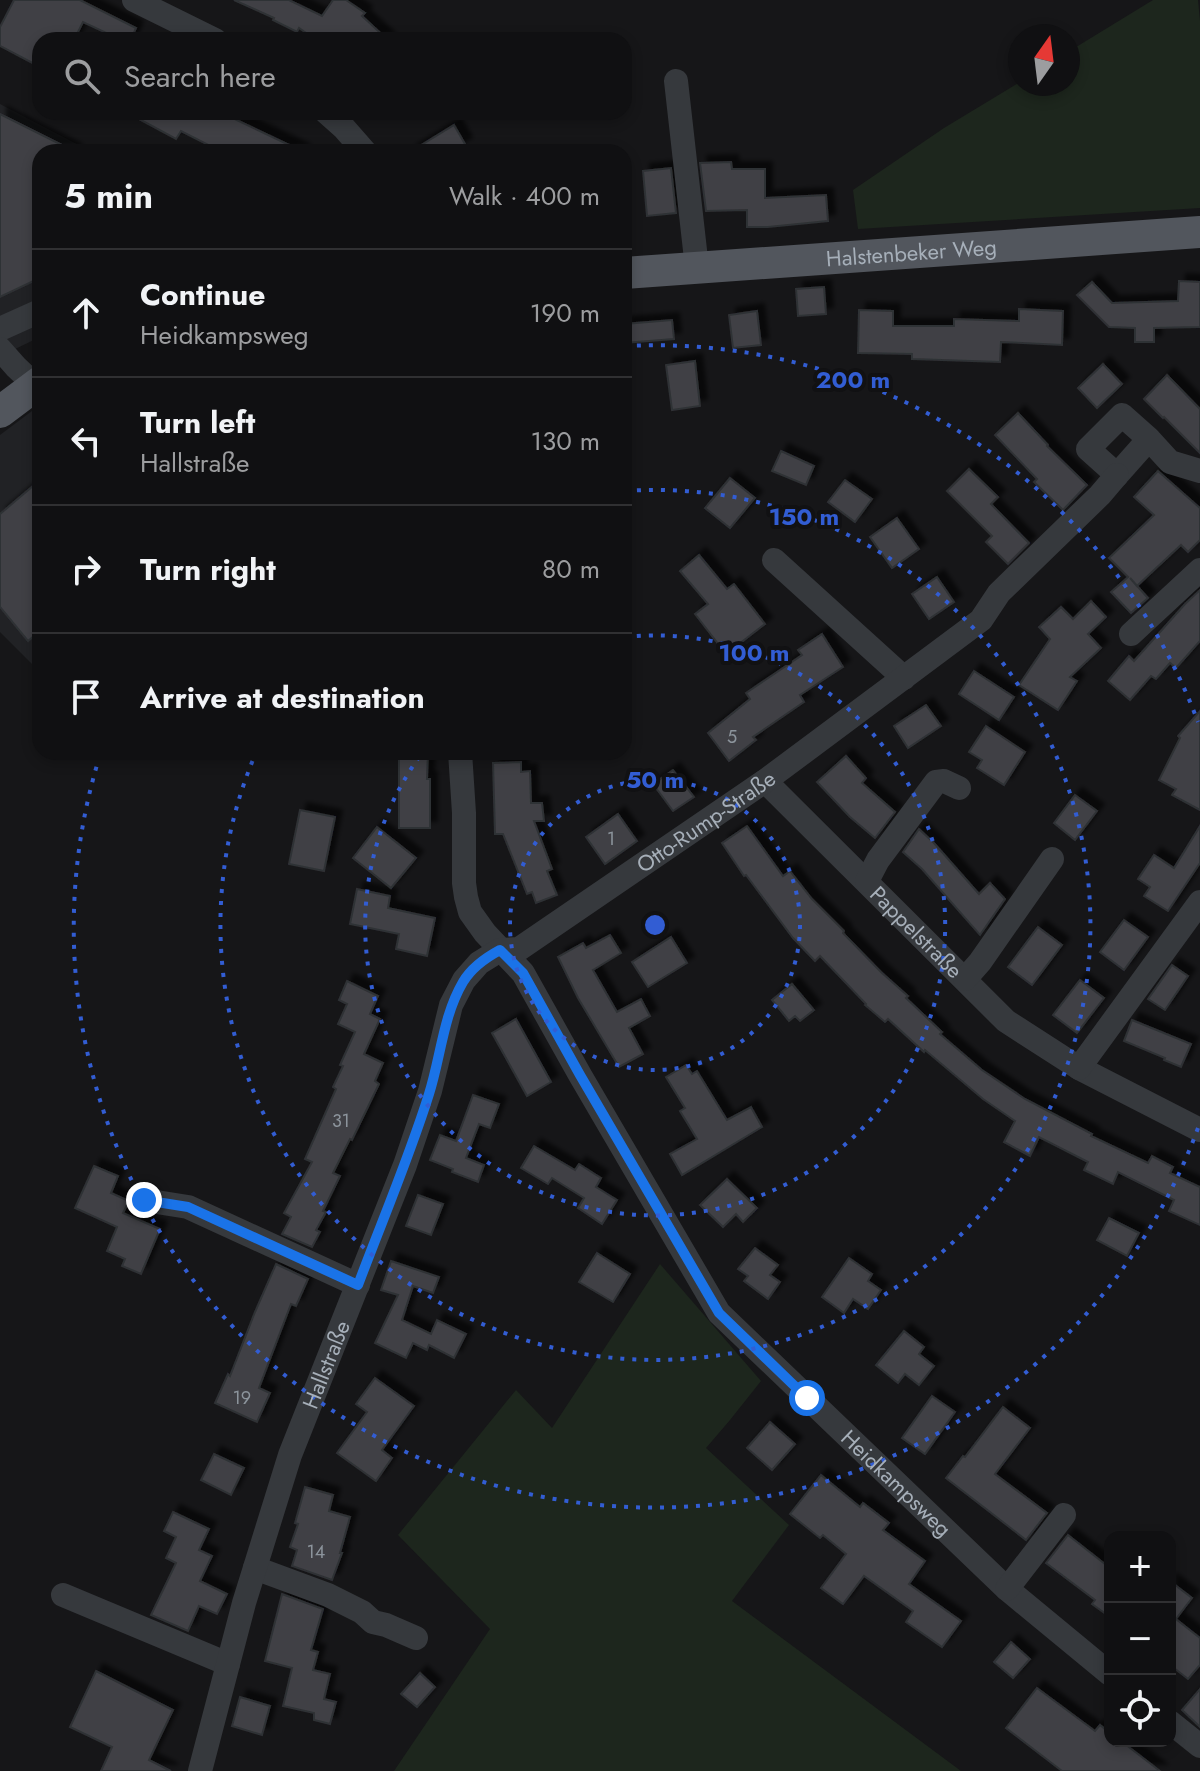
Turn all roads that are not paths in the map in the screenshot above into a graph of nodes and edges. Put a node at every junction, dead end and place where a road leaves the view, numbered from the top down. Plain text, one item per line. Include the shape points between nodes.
1 (134, 0) edge
2 (199, 32) edge
3 (676, 81) dead end
4 (335, 120) edge
5 (358, 144) edge
6 (1200, 232) edge
7 (697, 268) junction
8 (632, 272) edge
9 (32, 315) edge
10 (0, 329) edge
11 (0, 349) edge
12 (32, 379) edge
13 (32, 387) edge
14 (0, 412) edge
15 (1149, 439) junction
16 (1200, 471) edge
17 (1117, 475) junction
18 (774, 560) dead end
19 (1200, 570) edge
20 (1131, 634) dead end
21 (904, 678) junction
22 (460, 760) edge
23 (765, 781) junction
24 (959, 788) dead end
25 (1052, 859) dead end
26 (867, 881) junction
27 (1200, 902) edge
28 (500, 950) junction
29 (965, 979) junction
30 (1079, 1068) junction
31 (1200, 1130) edge
32 (144, 1200) dead end
33 (358, 1285) junction
34 (1064, 1515) dead end
35 (255, 1568) junction
36 (1007, 1589) junction
37 (63, 1595) dead end
38 (416, 1638) dead end
39 (228, 1664) junction
40 (1104, 1669) edge
41 (1176, 1727) edge
42 (1200, 1746) edge
43 (200, 1771) edge

1 - 2 street
3 - 7 street
4 - 5 street
6 - 7 main road, Halstenbeker Weg
7 - 8 main road, Halstenbeker Weg
9 - 10 street
11 - 12 street
13 - 14 main road
15 - 16 street via 1170,462
15 - 17 street, Otto-Rump-Straße
15 - 17 street via 1122,415 1088,449
17 - 21 street, Otto-Rump-Straße via 999,593 981,620
18 - 21 street
19 - 20 street
21 - 23 street, Otto-Rump-Straße
22 - 28 street via 466,897 476,922
23 - 26 street, Pappelstraße
23 - 28 street, Otto-Rump-Straße via 519,949
24 - 26 street via 936,782
25 - 29 street
26 - 29 street, Pappelstraße
27 - 30 street
28 - 33 street, Hallstraße via 473,968 451,1005 430,1091
28 - 36 street, Heidkampsweg via 523,973 719,1313
29 - 30 street, Pappelstraße via 1006,1021
30 - 31 street, Pappelstraße
32 - 33 street via 188,1207
33 - 35 street, Hallstraße via 290,1455
34 - 36 street
35 - 38 street via 328,1595 373,1622
35 - 39 street, Hallstraße
36 - 40 street, Heidkampsweg
37 - 39 street
39 - 43 street, Hallstraße
41 - 42 street

